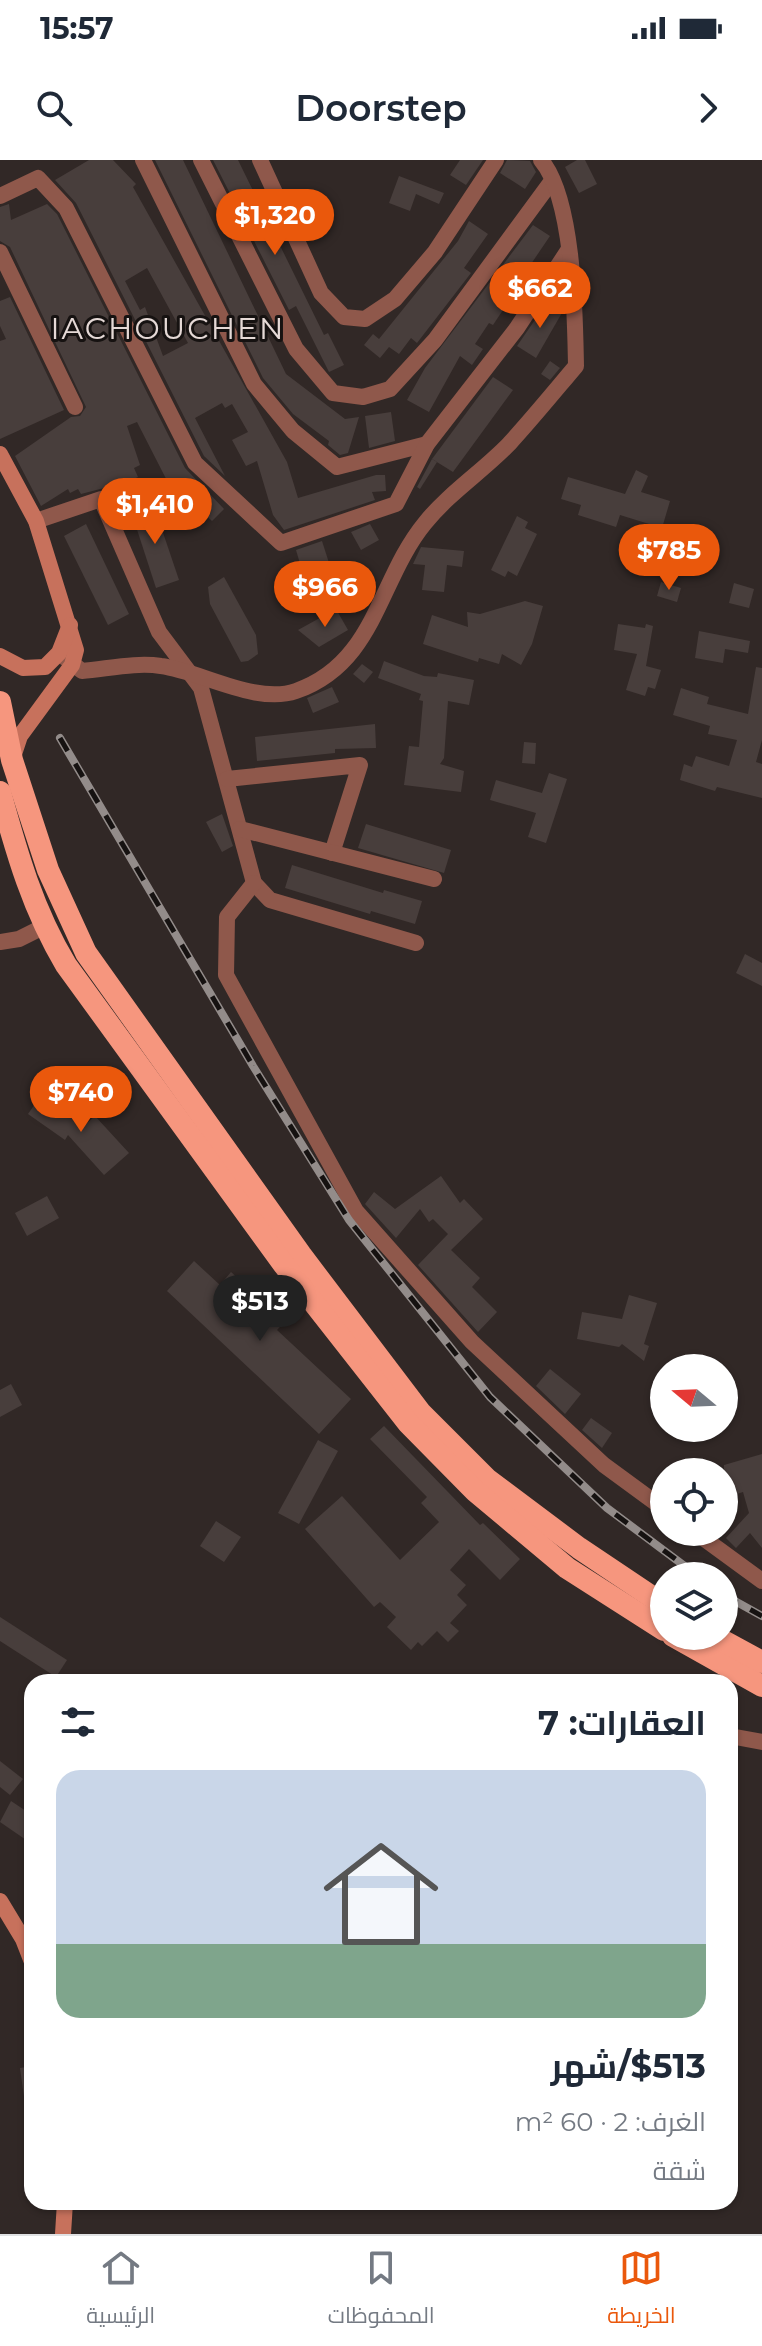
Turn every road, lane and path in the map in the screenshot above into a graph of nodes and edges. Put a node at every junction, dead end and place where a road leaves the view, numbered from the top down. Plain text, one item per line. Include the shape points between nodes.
1 (143, 160) edge
2 (201, 160) edge
3 (260, 160) edge
4 (496, 160) edge
5 (541, 160) edge
6 (551, 182) junction
7 (0, 196) edge
8 (569, 249) junction
9 (0, 252) edge
10 (75, 407) dead end
11 (427, 444) junction
12 (0, 454) edge
13 (36, 521) junction
14 (70, 625) junction
15 (59, 653) junction
16 (0, 656) edge
17 (72, 665) junction
18 (187, 671) junction
19 (0, 702) edge
20 (12, 760) junction
21 (227, 779) junction
22 (0, 792) edge
23 (240, 829) junction
24 (332, 853) junction
25 (434, 879) dead end
26 (254, 883) junction
27 (43, 927) junction
28 (0, 942) edge
29 (416, 943) dead end
30 (650, 1499) edge
31 (714, 1546) edge
32 (762, 1581) edge
33 (650, 1596) edge
34 (650, 1621) edge
35 (738, 1649) edge
36 (698, 1650) edge
37 (762, 1662) edge
38 (762, 1686) edge
39 (738, 1738) edge
40 (762, 1742) edge
41 (0, 1901) edge
42 (24, 1942) edge
43 (64, 2210) edge
44 (63, 2234) edge

1 - 11 street via 254,384 293,431 337,467
2 - 6 street via 296,349 333,393 363,397 390,389 435,340
3 - 4 street via 321,293 344,317 365,319 395,299 435,252
5 - 6 street
6 - 8 street
7 - 11 street via 38,178 66,208 195,463 281,543 396,504
8 - 11 street via 517,328
8 - 18 street via 575,281 576,366 508,444 424,523 365,636 343,663 294,692 242,691
9 - 10 street
12 - 13 main road
13 - 14 main road
13 - 18 street via 101,499 159,632
14 - 15 main road
14 - 17 main road via 76,650
15 - 16 main road via 50,664 35,669
15 - 17 street
17 - 18 street via 82,671 157,665
17 - 20 main road via 31,716
18 - 21 street via 201,688
19 - 20 highway
20 - 33 highway via 48,870 86,953 420,1412 487,1479
21 - 23 street
21 - 24 street via 360,765
22 - 27 highway
23 - 24 street
23 - 26 street
24 - 25 street
26 - 29 street via 270,900
26 - 30 street via 227,917 226,975 356,1211 472,1342 604,1465
27 - 28 street
27 - 34 highway via 154,1089 408,1423 475,1491 567,1568
31 - 32 street
35 - 37 highway
36 - 38 highway
39 - 40 street
41 - 42 main road
43 - 44 main road

